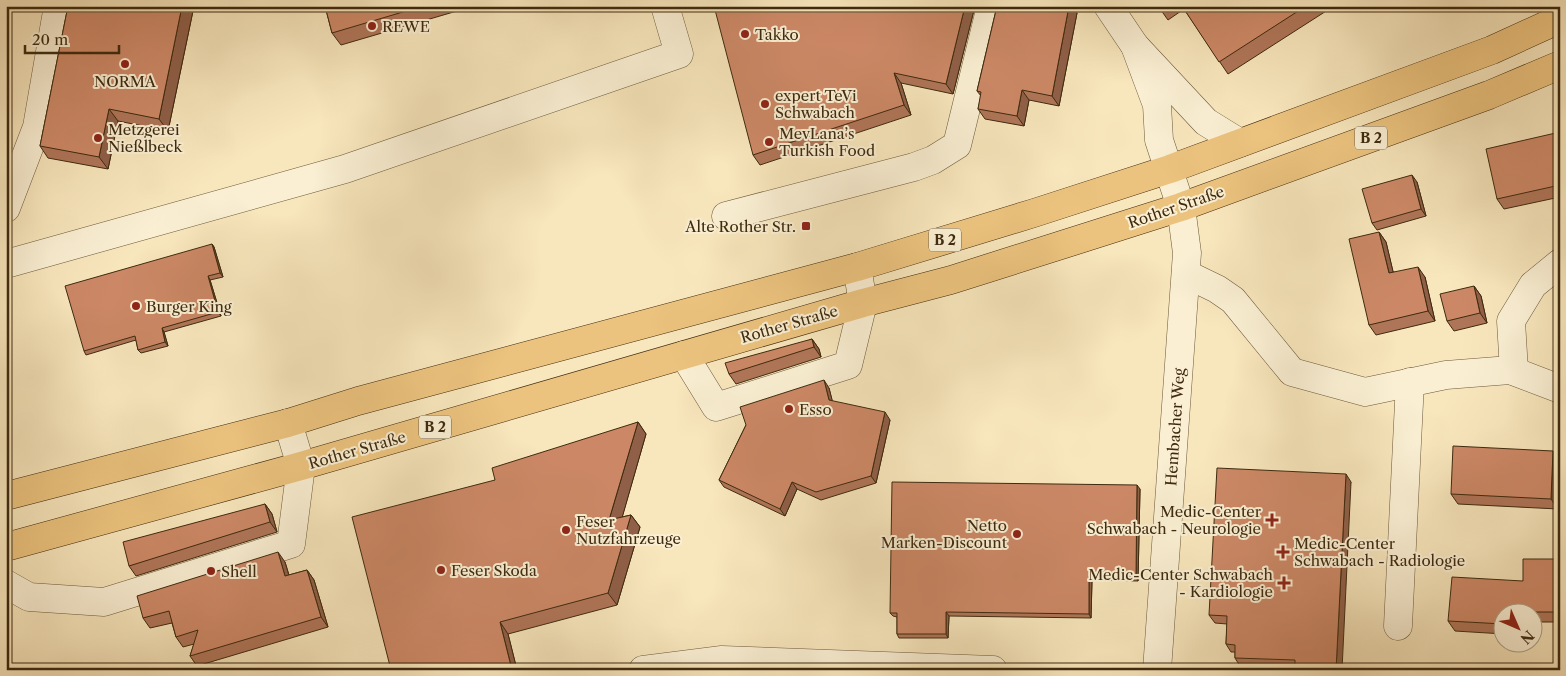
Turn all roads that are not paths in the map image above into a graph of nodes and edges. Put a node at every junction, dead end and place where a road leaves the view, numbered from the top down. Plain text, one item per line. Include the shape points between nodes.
1 (58, 6) edge
2 (665, 6) edge
3 (991, 6) edge
4 (1108, 6) edge
5 (1560, 19) edge
6 (1135, 46) junction
7 (1560, 65) edge
8 (1240, 143) junction
9 (1170, 169) junction
10 (1181, 207) junction
11 (6, 208) edge
12 (726, 216) dead end
13 (1560, 263) edge
14 (6, 264) edge
15 (856, 267) junction
16 (1186, 274) junction
17 (864, 303) junction
18 (684, 355) junction
19 (1514, 371) junction
20 (1410, 382) junction
21 (1560, 389) edge
22 (288, 423) junction
23 (301, 466) junction
24 (6, 496) edge
25 (6, 547) edge
26 (6, 584) edge
27 (1398, 626) dead end
28 (643, 670) edge
29 (993, 670) edge
30 (1157, 670) edge

1 - 11 street via 37,127
2 - 14 street via 679,54 368,162
3 - 12 street via 957,145 914,167
4 - 6 street
5 - 8 main road, B 2 via 1492,50
6 - 8 street via 1206,122
6 - 9 street, Hembacher Weg via 1158,104 1159,140
7 - 10 main road, Rother Straße / B 2 via 1490,95
8 - 9 main road, B 2
9 - 10 street, Hembacher Weg
9 - 15 main road, B 2
10 - 16 street, Hembacher Weg via 1187,253
10 - 17 main road, Rother Straße / B 2 via 951,280
13 - 19 street via 1533,284 1511,321
15 - 17 street
15 - 22 main road, B 2 via 358,401
16 - 20 street via 1233,300 1292,372 1365,392
16 - 30 street, Hembacher Weg
17 - 18 main road, Rother Straße / B 2
17 - 18 street via 848,365 716,407
18 - 23 main road, Rother Straße / B 2
19 - 20 street via 1446,375
19 - 21 street
20 - 27 street
22 - 23 street
22 - 24 main road, B 2
23 - 25 main road, Rother Straße / B 2
23 - 26 street via 291,544 104,602 29,597
28 - 29 street via 722,660

